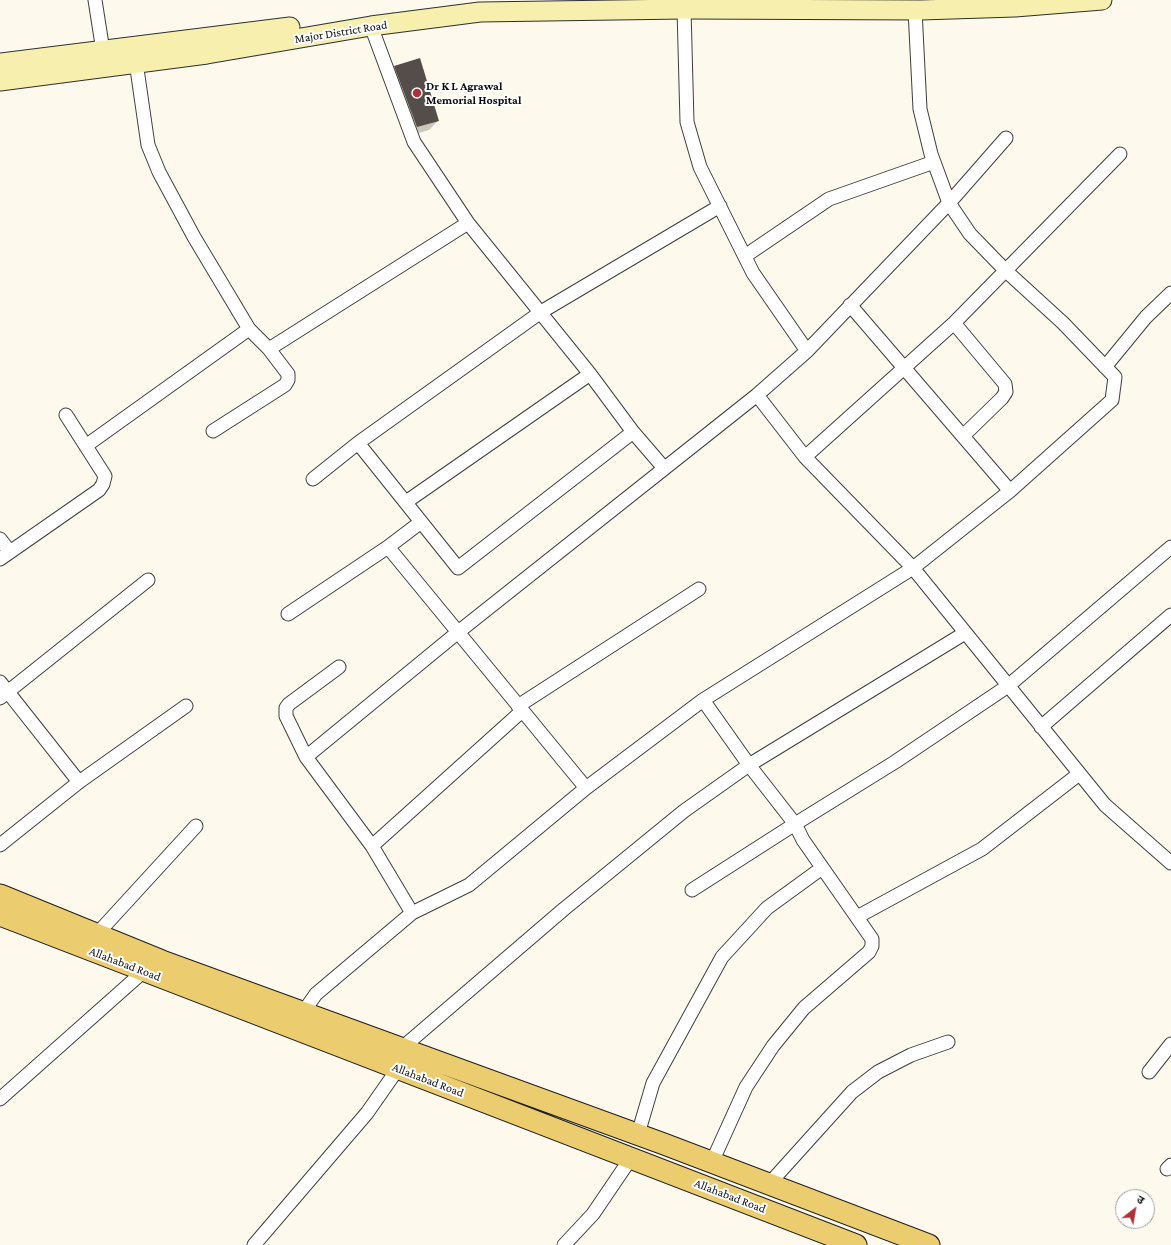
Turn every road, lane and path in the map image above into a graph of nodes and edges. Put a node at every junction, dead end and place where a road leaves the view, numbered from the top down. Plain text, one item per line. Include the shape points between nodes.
1 (95, 0) edge
2 (657, 0) edge
3 (1102, 0) edge
4 (919, 6) edge
5 (684, 9) junction
6 (371, 26) junction
7 (103, 50) junction
8 (136, 62) junction
9 (0, 63) edge
10 (0, 82) edge
11 (1006, 138) dead end
12 (1120, 154) dead end
13 (934, 162) junction
14 (949, 202) junction
15 (720, 206) junction
16 (468, 223) junction
17 (745, 256) junction
18 (1004, 270) junction
19 (1171, 293) edge
20 (850, 305) junction
21 (541, 312) junction
22 (954, 323) junction
23 (249, 329) junction
24 (269, 349) junction
25 (807, 351) junction
26 (904, 367) junction
27 (1105, 367) junction
28 (590, 374) junction
29 (756, 395) junction
30 (66, 415) dead end
31 (213, 431) dead end
32 (633, 432) junction
33 (963, 436) junction
34 (358, 443) junction
35 (87, 445) junction
36 (805, 457) junction
37 (664, 468) junction
38 (313, 479) dead end
39 (1010, 491) junction
40 (406, 502) junction
41 (421, 522) junction
42 (0, 539) edge
43 (388, 547) junction
44 (1171, 547) edge
45 (5, 555) edge
46 (913, 568) junction
47 (148, 580) dead end
48 (699, 589) dead end
49 (288, 614) dead end
50 (1171, 615) edge
51 (457, 633) junction
52 (965, 633) junction
53 (339, 667) dead end
54 (1008, 686) junction
55 (3, 690) edge
56 (703, 700) junction
57 (186, 706) dead end
58 (520, 709) junction
59 (1041, 727) junction
60 (306, 757) junction
61 (749, 765) junction
62 (1079, 774) junction
63 (79, 782) junction
64 (586, 788) junction
65 (795, 824) junction
66 (196, 826) dead end
67 (0, 845) edge
68 (372, 846) junction
69 (1171, 863) edge
70 (822, 868) junction
71 (692, 890) dead end
72 (0, 895) edge
73 (412, 913) junction
74 (0, 915) edge
75 (857, 917) junction
76 (97, 934) junction
77 (144, 971) junction
78 (298, 1020) junction
79 (948, 1042) dead end
80 (1171, 1044) edge
81 (404, 1056) junction
82 (1149, 1072) dead end
83 (0, 1099) edge
84 (638, 1134) junction
85 (631, 1158) junction
86 (712, 1162) junction
87 (769, 1184) junction
88 (254, 1245) edge
89 (564, 1245) edge
90 (856, 1245) edge
91 (929, 1245) edge

1 - 7 street
2 - 7 street via 464,6
3 - 4 street, Major District Road via 1015,7
4 - 5 street, Major District Road
4 - 13 street via 920,108
5 - 6 street, Major District Road via 480,12
5 - 15 street via 687,122 700,166
6 - 8 street, Major District Road via 207,54
6 - 16 street via 414,142
7 - 9 street
8 - 10 street, Major District Road
8 - 23 street via 148,145 159,172
11 - 14 street
12 - 18 street
13 - 14 street
13 - 17 street via 829,199
14 - 18 street via 970,234
14 - 20 street
15 - 17 street
15 - 21 street
16 - 21 street
16 - 24 street
17 - 25 street via 753,273
18 - 22 street
18 - 27 street via 1063,323
19 - 27 street via 1146,317
20 - 25 street
20 - 26 street
21 - 28 street
21 - 34 street
22 - 26 street
22 - 33 street via 1005,384 1006,392
23 - 24 street
23 - 35 street
24 - 31 street via 288,374 285,385
25 - 29 street
26 - 33 street
26 - 36 street
27 - 39 street via 1115,377 1112,400
28 - 32 street
28 - 40 street
29 - 36 street
29 - 37 street
30 - 35 street
32 - 37 street
32 - 41 street via 458,568
33 - 39 street
34 - 38 street
34 - 40 street
35 - 45 street via 105,476 103,484
36 - 46 street
37 - 51 street
39 - 46 street
40 - 41 street
41 - 43 street
42 - 45 street
43 - 49 street
43 - 51 street
44 - 54 street
46 - 52 street
46 - 56 street
47 - 55 street
48 - 58 street
50 - 59 street
51 - 58 street
51 - 60 street
52 - 54 street
52 - 61 street
53 - 60 street via 286,708 286,716
54 - 59 street
54 - 65 street via 895,762
55 - 63 street
56 - 61 street
56 - 64 street
57 - 63 street
58 - 64 street
58 - 68 street
59 - 62 street
60 - 68 street
61 - 65 street
61 - 81 street via 684,811 564,909
62 - 69 street via 1105,805
62 - 75 street via 982,849
63 - 67 street
64 - 73 street via 469,884
65 - 70 street
65 - 71 street
66 - 76 street
68 - 73 street
70 - 75 street
70 - 84 street via 767,908 722,957 653,1083
72 - 76 main road
73 - 78 street via 316,994
74 - 77 main road, Allahabad Road
75 - 86 street via 872,939 869,952 804,1008 772,1046 746,1087
76 - 78 main road
77 - 78 main road, Allahabad Road
77 - 83 street
78 - 81 main road, Allahabad Road
79 - 87 street via 911,1055 878,1072 852,1092
80 - 82 street
81 - 84 main road
81 - 85 main road, Allahabad Road
81 - 88 street via 366,1113
84 - 86 main road
85 - 89 street via 593,1214
85 - 90 main road, Allahabad Road
86 - 87 main road
87 - 91 main road

